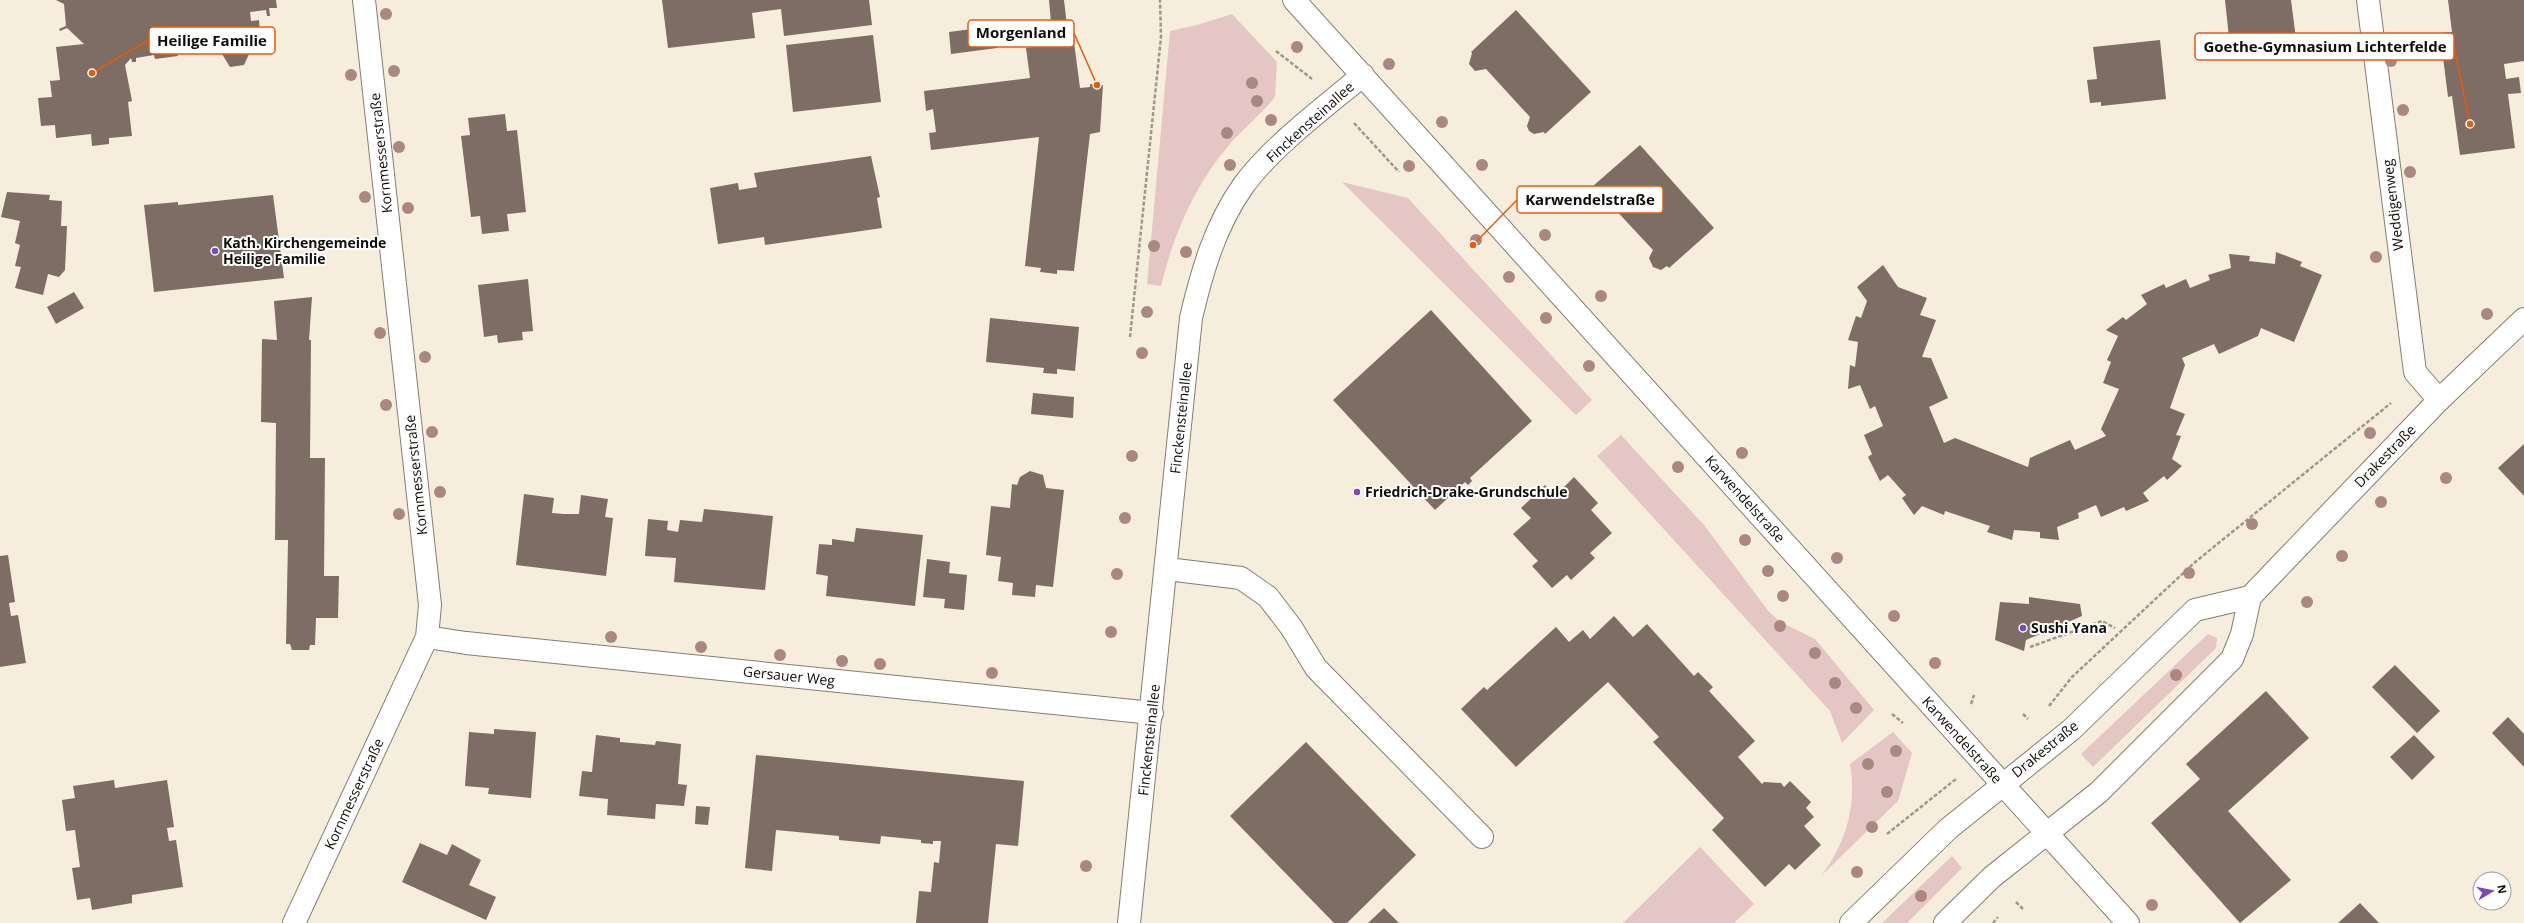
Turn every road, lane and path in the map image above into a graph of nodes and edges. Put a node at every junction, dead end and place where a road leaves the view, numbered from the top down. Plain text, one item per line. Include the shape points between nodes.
1 (364, 0) edge
2 (1160, 0) edge
3 (1294, 0) edge
4 (2368, 0) edge
5 (1276, 51) dead end
6 (1363, 74) junction
7 (1308, 75) dead end
8 (1384, 153) dead end
9 (1399, 172) dead end
10 (2524, 319) edge
11 (1130, 337) dead end
12 (2397, 398) dead end
13 (2439, 400) junction
14 (1166, 569) junction
15 (2250, 596) junction
16 (2115, 628) dead end
17 (427, 637) junction
18 (2030, 647) dead end
19 (2045, 710) dead end
20 (1152, 714) junction
21 (2023, 714) dead end
22 (2028, 719) dead end
23 (2002, 785) junction
24 (1913, 815) dead end
25 (1887, 834) dead end
26 (2046, 834) junction
27 (1482, 836) dead end
28 (2016, 902) dead end
29 (2023, 908) dead end
30 (294, 923) edge
31 (1129, 923) edge
32 (1851, 923) edge
33 (1945, 923) edge
34 (2128, 923) edge

1 - 17 street, Kornmesserstraße via 430,605
2 - 11 path via 1161,37
3 - 6 street, Finckensteinallee
4 - 13 street, Weddigenweg via 2415,372
5 - 7 path
6 - 14 street, Finckensteinallee via 1273,153 1244,186 1219,228 1204,264 1191,318
6 - 23 street, Karwendelstraße
8 - 9 path
10 - 13 street, Drakestraße
12 - 19 path via 2194,563 2072,677
13 - 15 street, Drakestraße
14 - 20 street, Finckensteinallee
14 - 27 street via 1241,578 1268,597 1292,627 1316,668
15 - 23 street, Drakestraße via 2195,610 2071,730
15 - 26 street via 2242,634 2232,659 2099,792
16 - 18 path via 2102,621
17 - 20 street, Gersauer Weg
17 - 30 street, Kornmesserstraße
20 - 31 street, Finckensteinallee
21 - 22 path
23 - 26 street, Karwendelstraße
23 - 32 street, Drakestraße via 1948,829
24 - 25 path
26 - 33 street via 1992,877
26 - 34 street, Karwendelstraße
28 - 29 path

